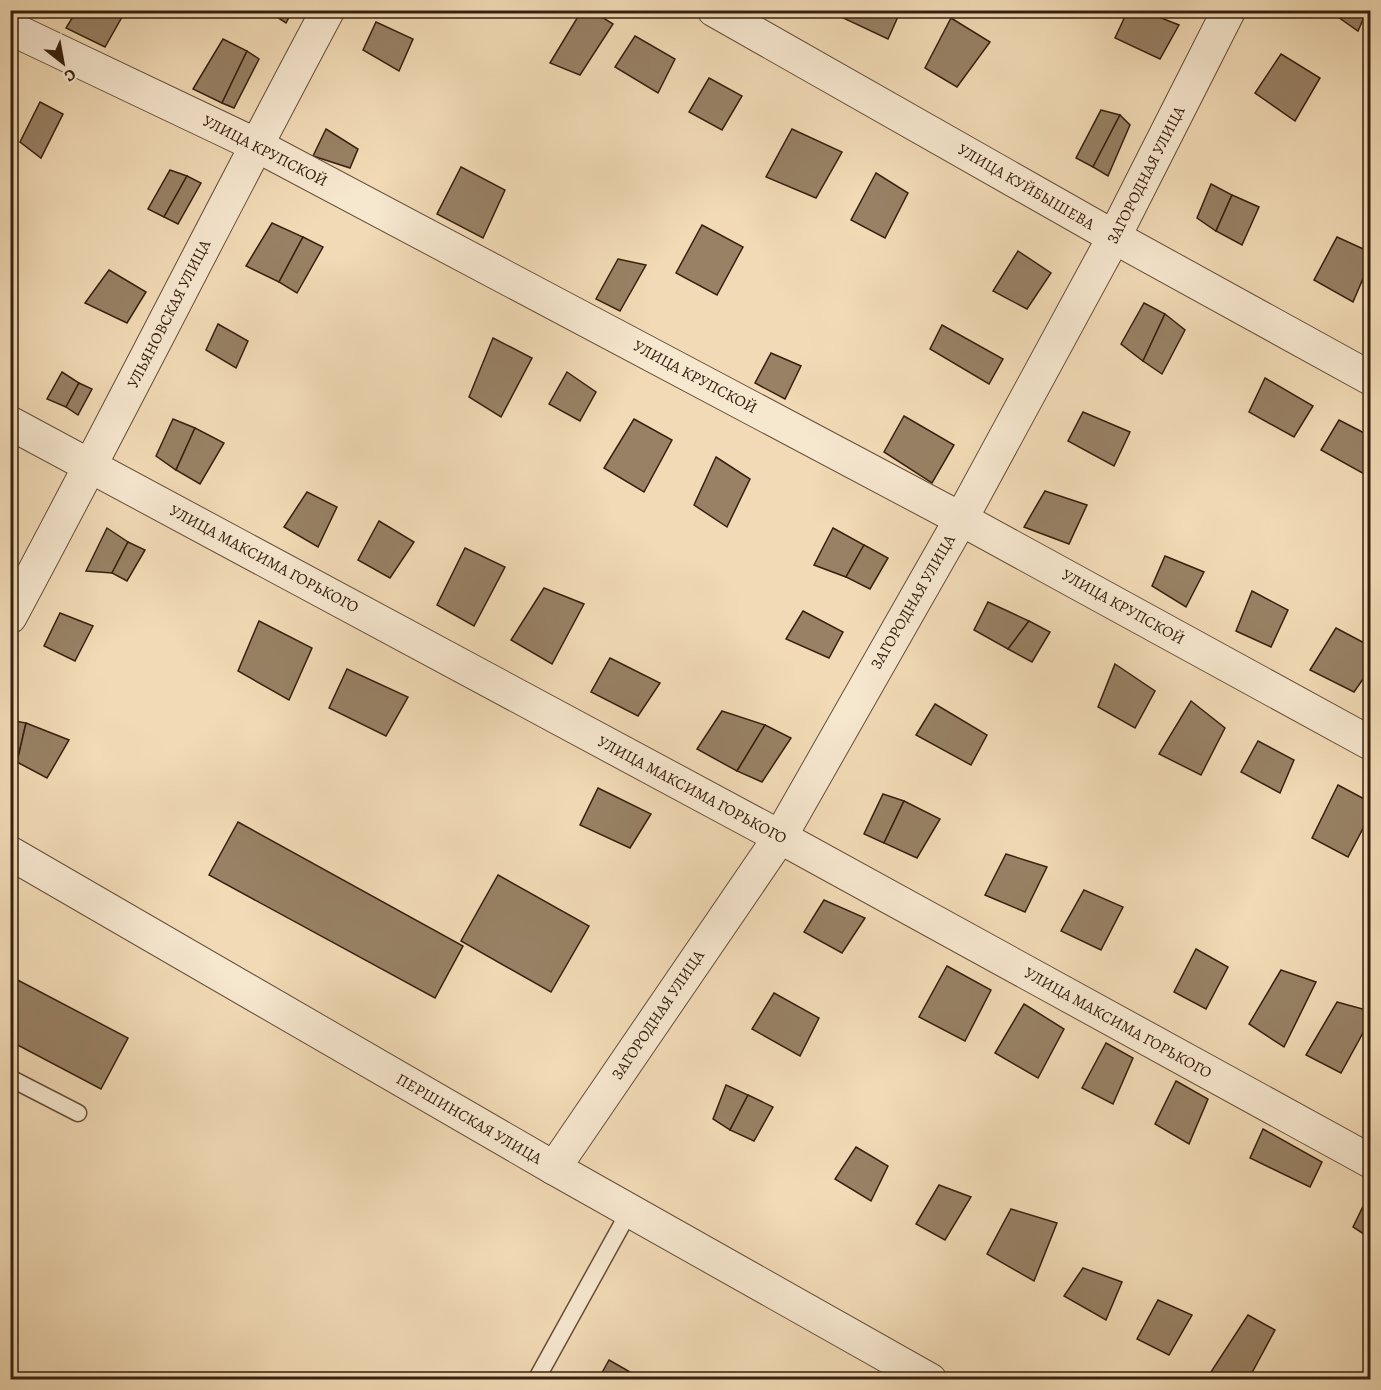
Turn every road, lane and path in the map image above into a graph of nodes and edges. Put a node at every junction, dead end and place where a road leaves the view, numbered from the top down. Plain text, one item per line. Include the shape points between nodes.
1 (328, 10) edge
2 (714, 10) edge
3 (1229, 10) edge
4 (10, 28) edge
5 (256, 145) junction
6 (1114, 237) junction
7 (1371, 378) edge
8 (10, 423) edge
9 (92, 465) junction
10 (961, 519) junction
11 (10, 617) edge
12 (1371, 743) edge
13 (780, 837) junction
14 (10, 853) edge
15 (10, 1078) edge
16 (78, 1113) dead end
17 (1371, 1161) edge
18 (554, 1168) junction
19 (630, 1210) junction
20 (536, 1380) edge
21 (930, 1380) edge

1 - 5 street, УЛЬЯНОВСКАЯ УЛИЦА
2 - 6 street, УЛИЦА КУЙБЫШЕВА
3 - 6 street, ЗАГОРОДНАЯ УЛИЦА
4 - 5 street, УЛИЦА КРУПСКОЙ
5 - 9 street, УЛЬЯНОВСКАЯ УЛИЦА
5 - 10 street, УЛИЦА КРУПСКОЙ
6 - 7 street, УЛИЦА КУЙБЫШЕВА
6 - 10 street, ЗАГОРОДНАЯ УЛИЦА
8 - 9 street, УЛИЦА МАКСИМА ГОРЬКОГО
9 - 11 street, УЛЬЯНОВСКАЯ УЛИЦА
9 - 13 street, УЛИЦА МАКСИМА ГОРЬКОГО
10 - 12 street, УЛИЦА КРУПСКОЙ
10 - 13 street, ЗАГОРОДНАЯ УЛИЦА
13 - 17 street, УЛИЦА МАКСИМА ГОРЬКОГО
13 - 18 street, ЗАГОРОДНАЯ УЛИЦА
14 - 18 street, ПЕРШИНСКАЯ УЛИЦА
15 - 16 lane
18 - 19 street, ПЕРШИНСКАЯ УЛИЦА
19 - 20 lane
19 - 21 street, ПЕРШИНСКАЯ УЛИЦА

